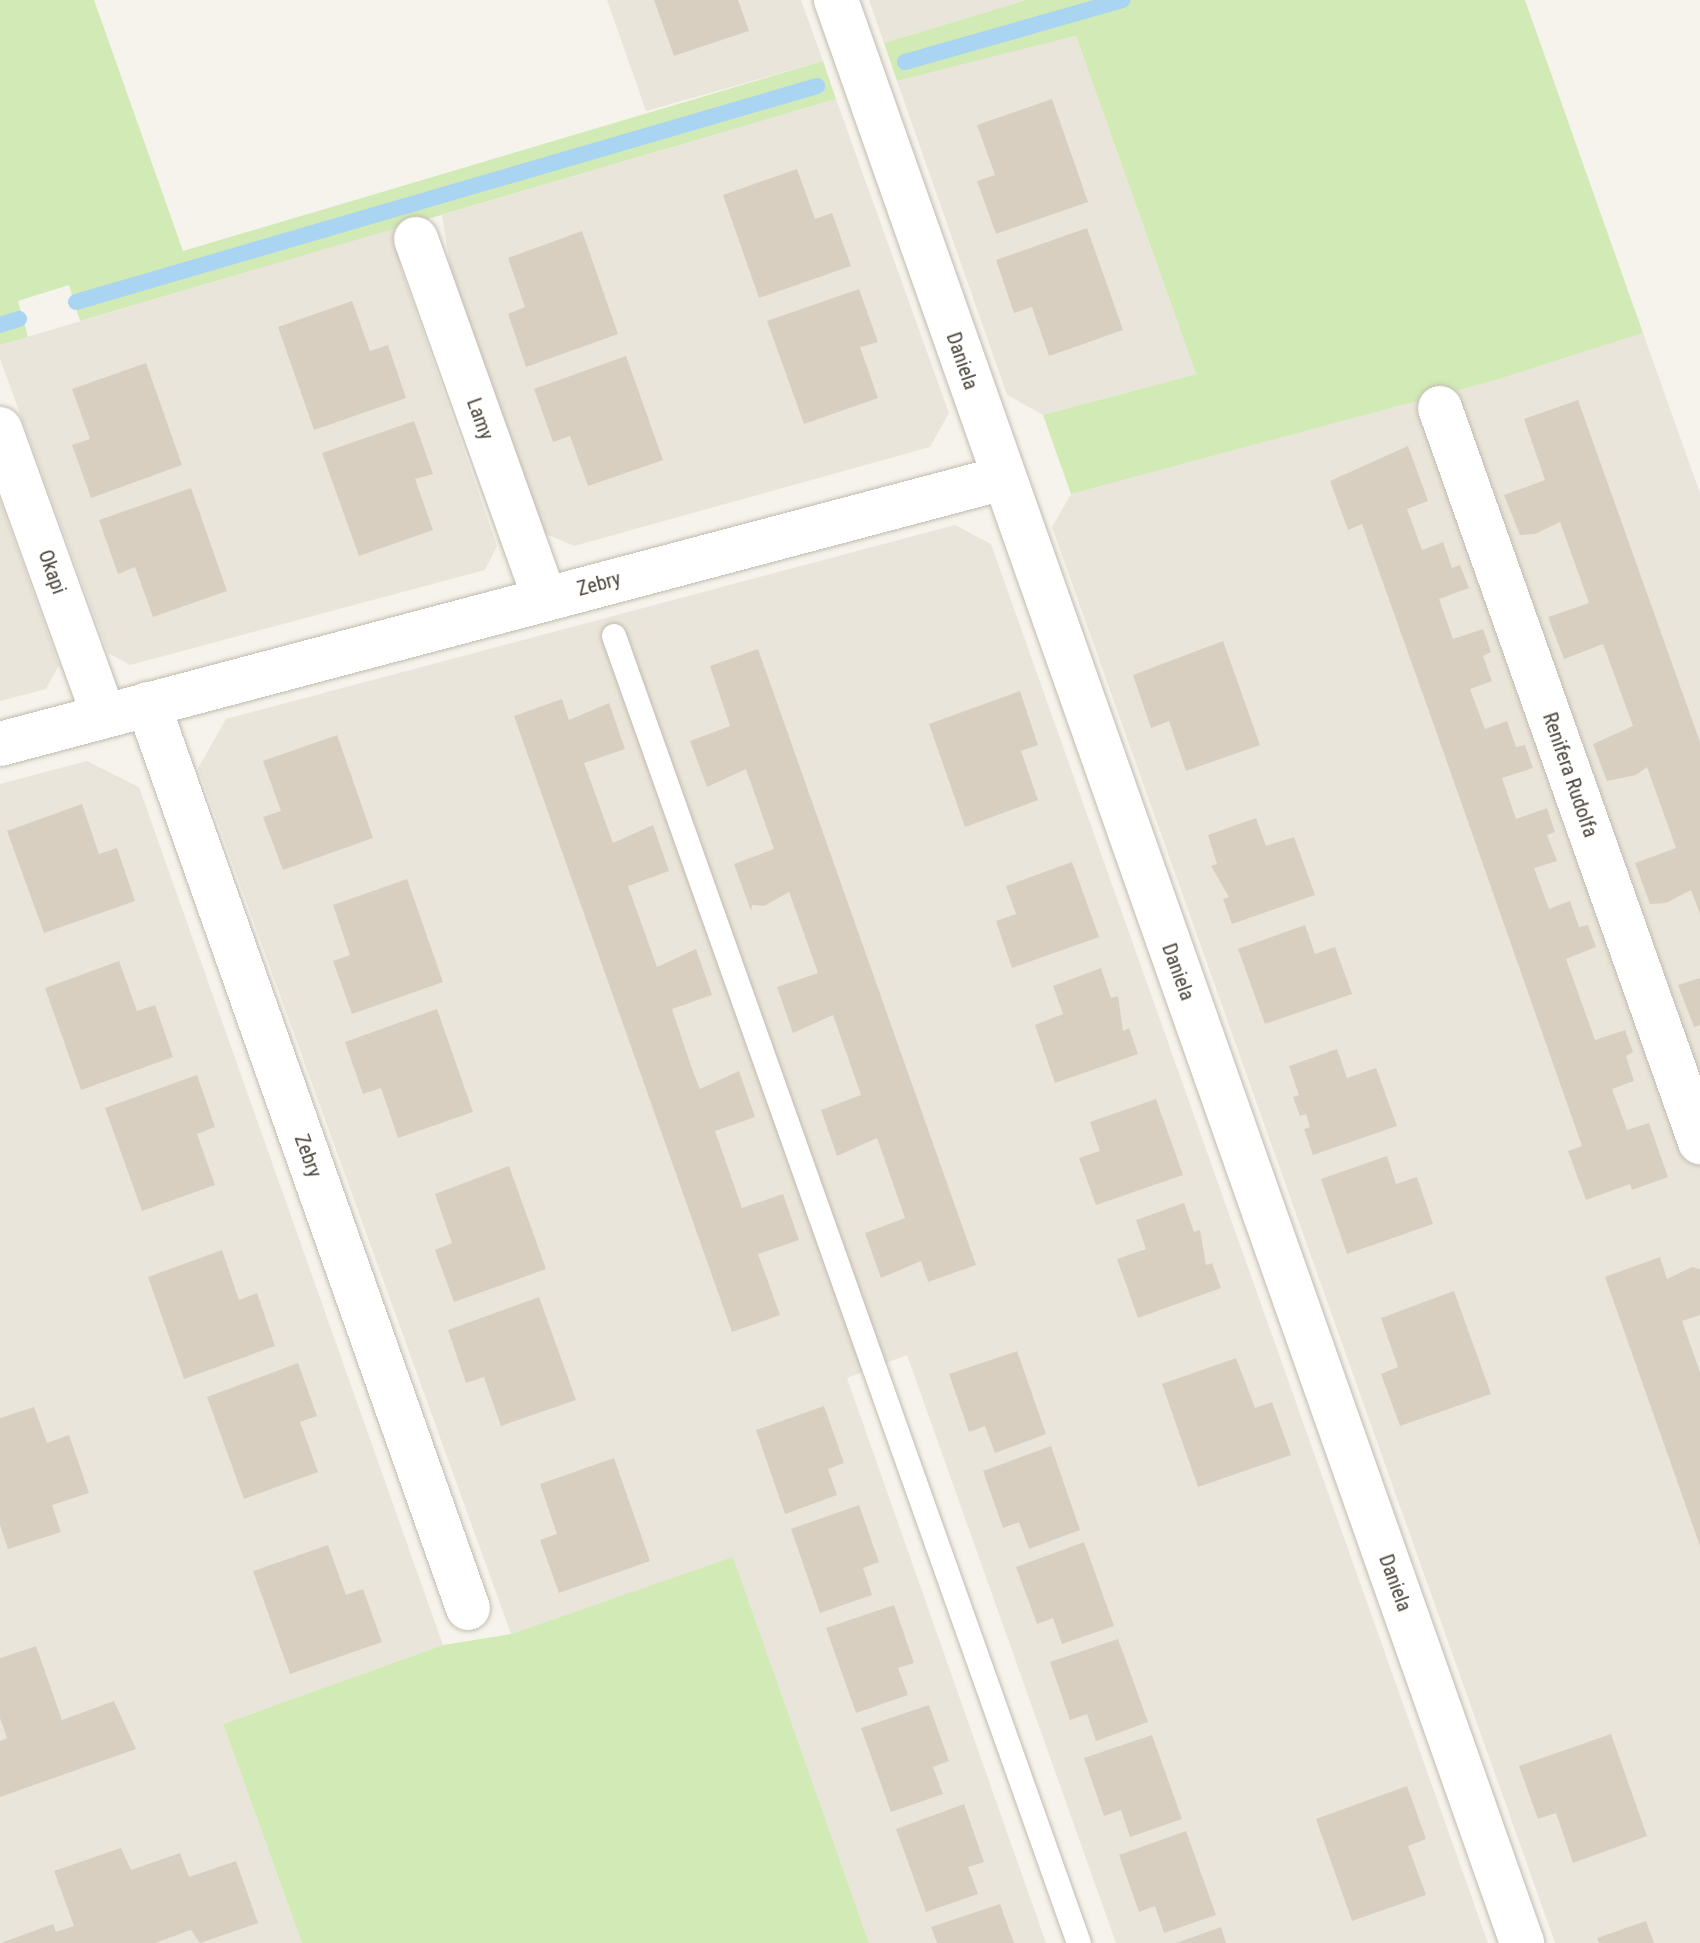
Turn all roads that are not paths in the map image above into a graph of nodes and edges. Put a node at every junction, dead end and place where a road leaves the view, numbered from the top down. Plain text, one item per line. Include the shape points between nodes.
1 (836, 0) edge
2 (416, 239) dead end
3 (1440, 408) dead end
4 (0, 429) edge
5 (1003, 478) junction
6 (545, 599) junction
7 (614, 636) dead end
8 (148, 704) junction
9 (104, 716) junction
10 (0, 744) edge
11 (1700, 1142) edge
12 (468, 1608) dead end
13 (1079, 1943) edge
14 (1522, 1943) edge

1 - 5 street, Daniela
2 - 6 street, Lamy
3 - 11 street, Renifera Rudolfa
4 - 9 street, Okapi
5 - 6 street, Zebry
5 - 14 street, Daniela
6 - 8 street, Zebry
7 - 13 lane
8 - 9 street, Zebry
8 - 12 street, Zebry
9 - 10 street, Zebry

